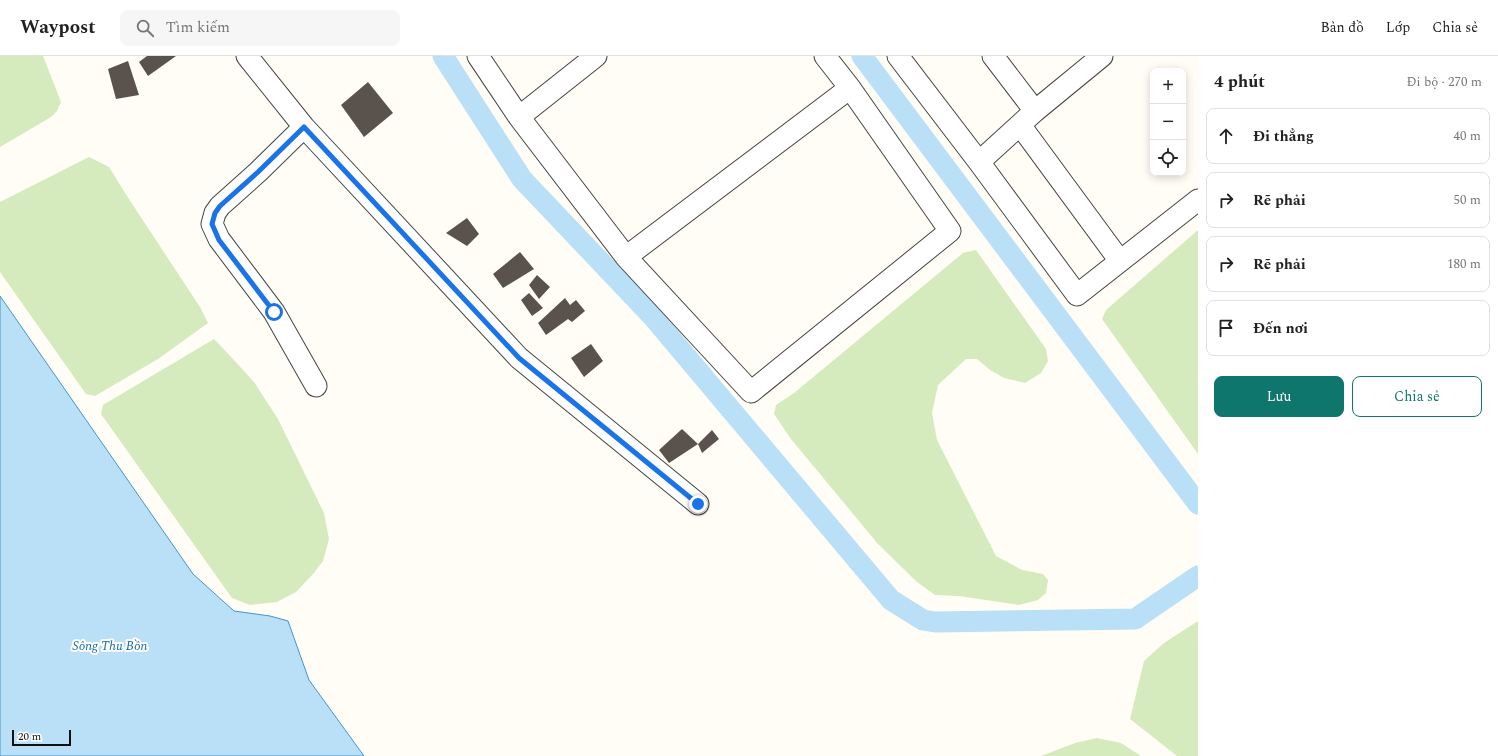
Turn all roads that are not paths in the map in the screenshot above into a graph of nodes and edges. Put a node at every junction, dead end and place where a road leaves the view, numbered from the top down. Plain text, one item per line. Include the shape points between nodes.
1 (247, 56) edge
2 (478, 56) edge
3 (596, 56) edge
4 (825, 56) edge
5 (898, 56) edge
6 (993, 56) edge
7 (1102, 56) edge
8 (850, 88) junction
9 (519, 117) junction
10 (1028, 118) junction
11 (304, 127) junction
12 (979, 162) junction
13 (1198, 200) edge
14 (626, 257) junction
15 (1120, 261) junction
16 (316, 386) dead end
17 (698, 504) dead end

1 - 11 street
2 - 9 street
3 - 9 street
4 - 8 street
5 - 12 street
6 - 10 street
7 - 10 street
8 - 14 street
8 - 14 street via 950,231 751,392
9 - 14 street
10 - 12 street
10 - 15 street
11 - 16 street via 220,206 212,224 219,240 274,312
11 - 17 street via 519,358
12 - 15 street via 1077,295
13 - 15 street

